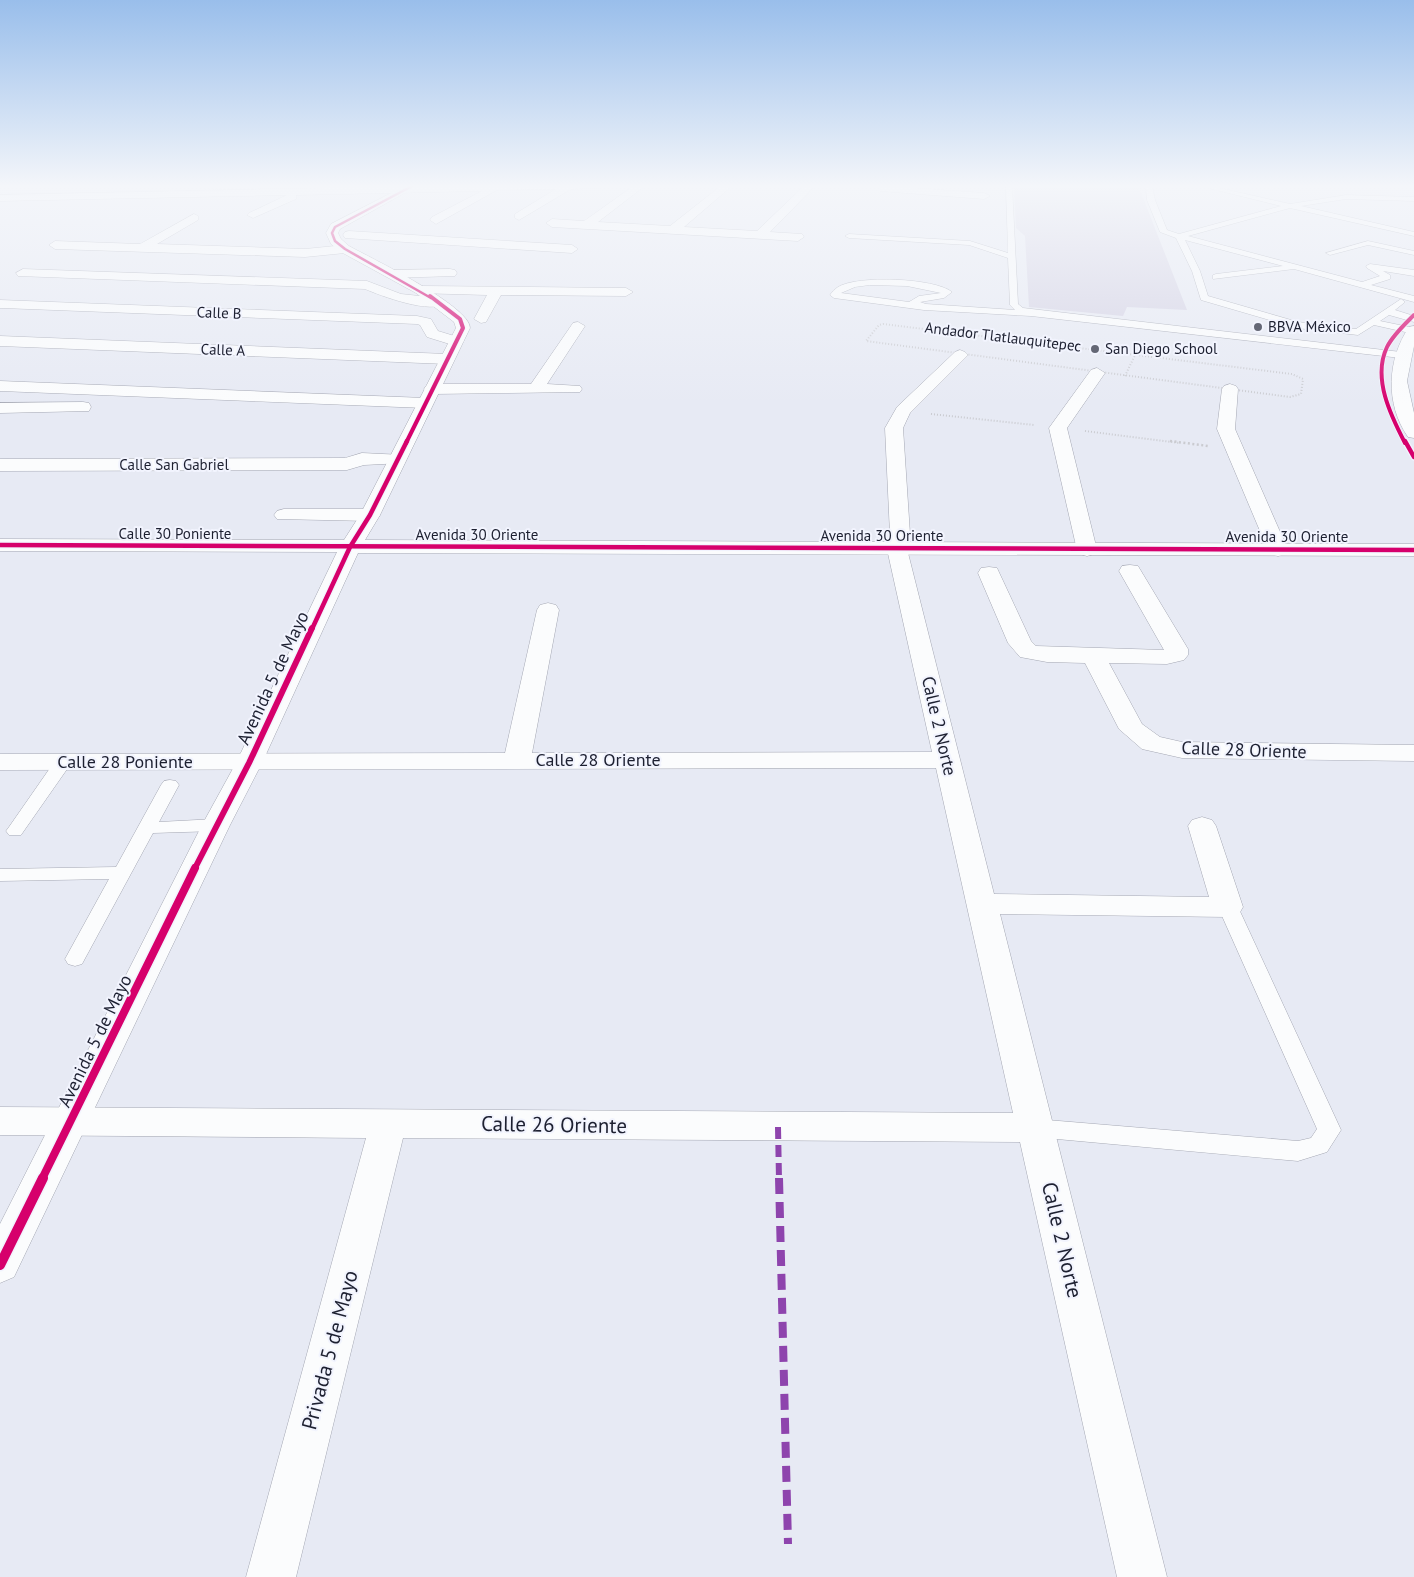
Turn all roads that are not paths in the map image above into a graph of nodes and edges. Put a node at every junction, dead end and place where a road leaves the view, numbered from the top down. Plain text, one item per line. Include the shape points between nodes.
1 (369, 259) edge
2 (418, 259) edge
3 (522, 259) dead end
4 (561, 259) joint
5 (1012, 259) edge
6 (1190, 259) edge
7 (1268, 259) edge
8 (579, 260) dead end
9 (1301, 267) junction
10 (385, 271) junction
11 (23, 273) dead end
12 (461, 273) dead end
13 (1414, 273) edge
14 (1216, 277) dead end
15 (1387, 277) junction
16 (1414, 283) edge
17 (1364, 284) junction
18 (421, 290) junction
19 (496, 291) junction
20 (593, 291) junction
21 (626, 292) dead end
22 (1414, 299) edge
23 (438, 302) junction
24 (1401, 302) dead end
25 (2, 304) dead end
26 (924, 307) junction
27 (1387, 311) junction
28 (1031, 313) junction
29 (481, 319) dead end
30 (1374, 322) junction
31 (1414, 326) edge
32 (0, 341) edge
33 (456, 341) junction
34 (960, 355) dead end
35 (1401, 355) junction
36 (447, 359) junction
37 (14, 370) dead end
38 (1097, 373) dead end
39 (0, 385) edge
40 (536, 389) junction
41 (574, 389) dead end
42 (1230, 389) dead end
43 (156, 392) junction
44 (426, 401) junction
45 (0, 408) edge
46 (103, 408) dead end
47 (1414, 433) edge
48 (394, 463) junction
49 (0, 465) edge
50 (284, 515) dead end
51 (370, 515) junction
52 (0, 546) edge
53 (350, 547) junction
54 (897, 548) junction
55 (1087, 550) junction
56 (1278, 550) junction
57 (1414, 550) edge
58 (1130, 571) dead end
59 (989, 573) dead end
60 (548, 610) dead end
61 (1094, 656) junction
62 (1414, 753) edge
63 (517, 760) junction
64 (947, 760) junction
65 (0, 762) edge
66 (63, 762) junction
67 (250, 763) junction
68 (170, 785) dead end
69 (216, 825) junction
70 (1202, 826) dead end
71 (147, 828) junction
72 (15, 832) dead end
73 (121, 873) junction
74 (0, 875) edge
75 (982, 904) junction
76 (1228, 907) junction
77 (75, 958) dead end
78 (0, 1121) edge
79 (72, 1122) junction
80 (389, 1122) junction
81 (1035, 1128) junction
82 (0, 1265) edge
83 (271, 1577) edge
84 (1142, 1577) edge

1 - 10 street, Avenida 5 de Mayo
2 - 10 street
3 - 4 street
4 - 8 street
5 - 28 lane via 1014,305
6 - 30 lane via 1204,298 1297,325 1358,332
7 - 9 lane
9 - 14 lane
9 - 17 lane
10 - 12 street
10 - 18 street, Avenida 5 de Mayo
11 - 23 street via 367,285 398,298
13 - 15 lane via 1370,266
15 - 16 lane
15 - 17 lane
17 - 22 lane
18 - 19 street
18 - 23 street, Avenida 5 de Mayo
19 - 20 street
19 - 29 street
20 - 21 street
20 - 40 street via 583,316
23 - 33 street, Avenida 5 de Mayo via 463,324
24 - 27 lane
25 - 33 street, Calle B via 417,320 426,322 432,334
26 - 26 lane via 839,298 834,295 850,284 867,283 929,286 948,292 913,302
26 - 28 lane
27 - 30 lane
27 - 31 lane
28 - 35 lane
30 - 31 lane
31 - 35 street
32 - 36 street, Calle A
33 - 36 street, Avenida 5 de Mayo
34 - 54 street, Calle 2 Norte via 903,411 894,428 900,534
35 - 47 street via 1399,380 1404,414
36 - 44 street, Avenida 5 de Mayo
37 - 39 street
38 - 55 street via 1058,428
39 - 43 street
40 - 41 street
40 - 44 street
42 - 56 street via 1226,429
43 - 44 street
43 - 44 street via 139,408
44 - 48 street, Avenida 5 de Mayo
45 - 46 street
48 - 49 street, Calle San Gabriel via 358,468 347,464
48 - 51 street, Avenida 5 de Mayo
50 - 51 street
51 - 53 street, Avenida 5 de Mayo
52 - 53 street, Calle 30 Poniente
53 - 54 street, Avenida 30 Oriente
53 - 67 street, Avenida 5 de Mayo
54 - 55 street, Avenida 30 Oriente
54 - 64 street, Calle 2 Norte
55 - 56 street, Avenida 30 Oriente
56 - 57 street, Avenida 30 Oriente
58 - 61 street via 1176,649 1176,655
59 - 61 street via 1020,643 1028,652
60 - 63 street
61 - 62 street, Calle 28 Oriente via 1132,729 1151,743 1182,750
63 - 64 street, Calle 28 Oriente
63 - 67 street, Calle 28 Oriente
64 - 75 street, Calle 2 Norte
65 - 66 street, Calle 28 Poniente
66 - 67 street, Calle 28 Poniente
66 - 72 lane
67 - 69 street, Avenida 5 de Mayo
68 - 71 lane
69 - 71 lane
69 - 79 street, Avenida 5 de Mayo
70 - 76 street
71 - 73 lane
73 - 74 lane
73 - 77 lane
75 - 76 street
75 - 81 street, Calle 2 Norte
76 - 81 lane via 1329,1130 1319,1145 1298,1151
78 - 79 street, Calle 26 Oriente
79 - 80 street, Calle 26 Oriente
79 - 82 street, Avenida 5 de Mayo
80 - 81 street, Calle 26 Oriente
80 - 83 street, Privada 5 de Mayo
81 - 84 street, Calle 2 Norte

